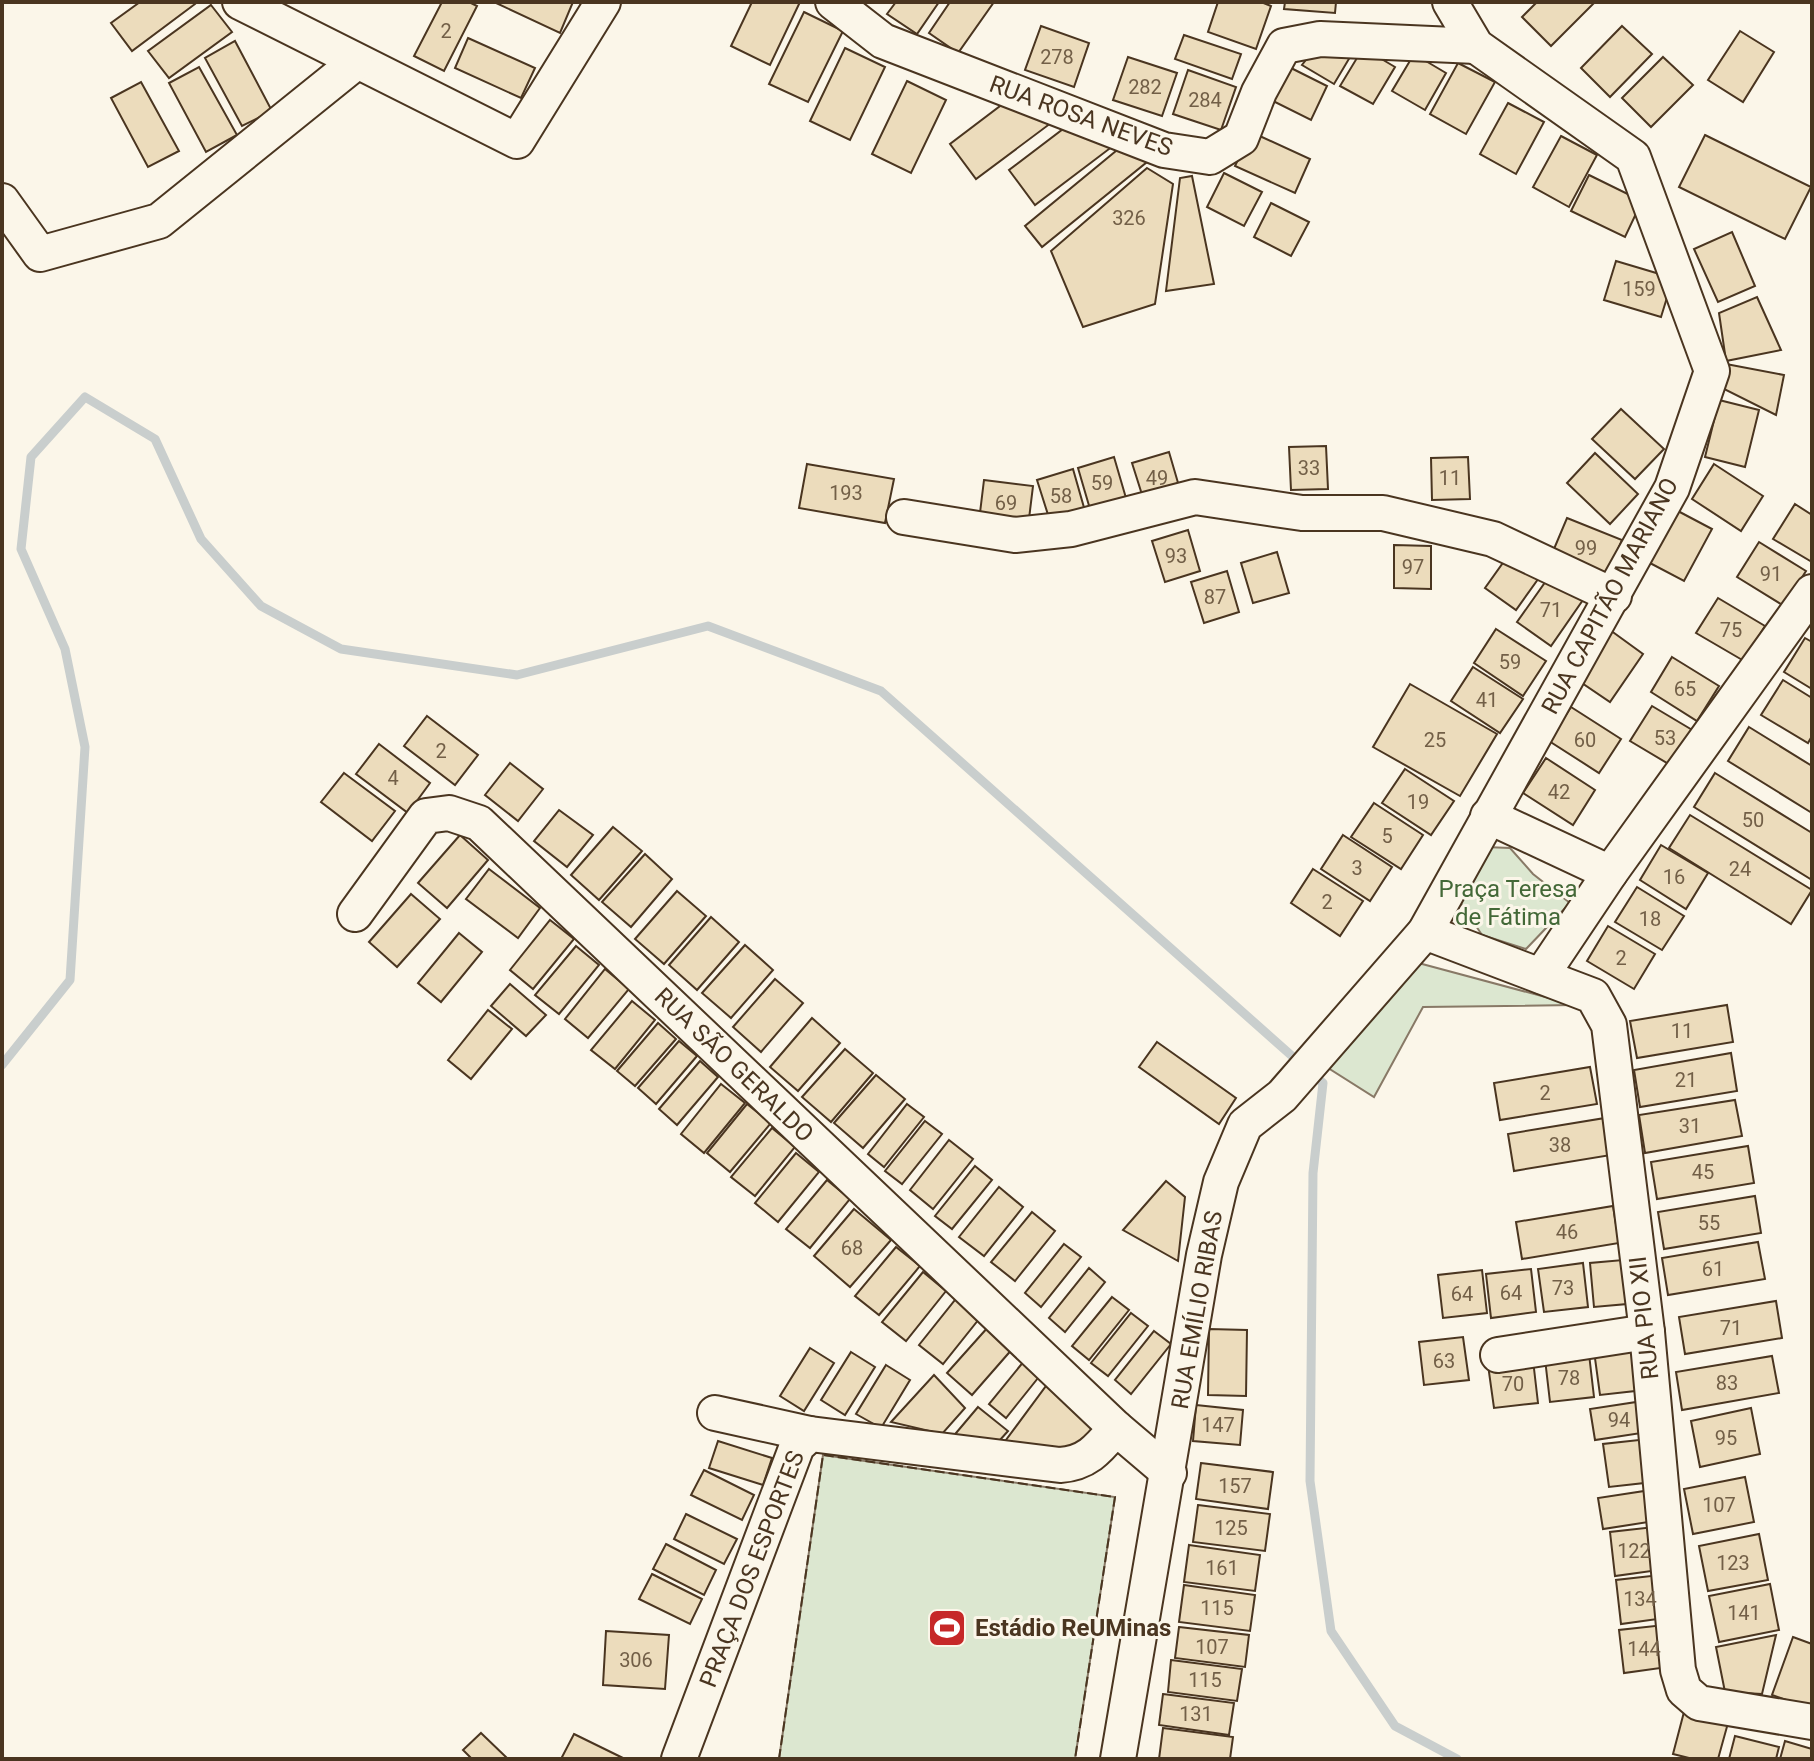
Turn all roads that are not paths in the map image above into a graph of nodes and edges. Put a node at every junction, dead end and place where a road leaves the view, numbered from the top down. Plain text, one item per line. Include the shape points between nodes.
1 (240, 2) edge
2 (603, 2) edge
3 (833, 2) edge
4 (1450, 2) edge
5 (1476, 46) junction
6 (355, 63) junction
7 (2, 201) edge
8 (904, 517) dead end
9 (1812, 592) edge
10 (1614, 596) junction
11 (1488, 816) junction
12 (1610, 873) junction
13 (355, 914) dead end
14 (1425, 932) junction
15 (1541, 976) junction
16 (1647, 1332) junction
17 (1498, 1355) dead end
18 (715, 1413) dead end
19 (1116, 1428) junction
20 (810, 1434) junction
21 (1169, 1473) junction
22 (1812, 1722) edge
23 (679, 1759) edge
24 (1118, 1759) edge

1 - 6 street
2 - 6 street via 517,141
3 - 5 street, RUA ROSA NEVES via 883,41 1164,150 1210,157 1241,138 1284,46 1320,39
4 - 5 street, RUA CAPITÃO MARIANO
5 - 10 street, RUA CAPITÃO MARIANO via 1633,157 1712,371 1672,488
6 - 7 street via 159,221 40,254
8 - 10 street via 1015,535 1071,529 1195,497 1302,513 1383,513 1493,539
9 - 12 street
10 - 11 street, RUA CAPITÃO MARIANO
11 - 12 street
11 - 14 street, RUA CAPITÃO MARIANO
12 - 15 street
13 - 19 street, RUA SÃO GERALDO via 426,816 449,813 479,823
14 - 15 street, RUA PIO XII
14 - 21 street, RUA EMÍLIO RIBAS via 1282,1096 1245,1125 1221,1182 1204,1255
15 - 16 street, RUA PIO XII via 1593,996 1609,1025
16 - 17 street
16 - 22 street, RUA PIO XII via 1684,1690 1699,1703
18 - 20 street
19 - 20 street, PRAÇA DOS ESPORTES via 1094,1454 1078,1464 1060,1465
19 - 21 street
20 - 23 street, PRAÇA DOS ESPORTES via 797,1446
21 - 24 street, RUA EMÍLIO RIBAS

